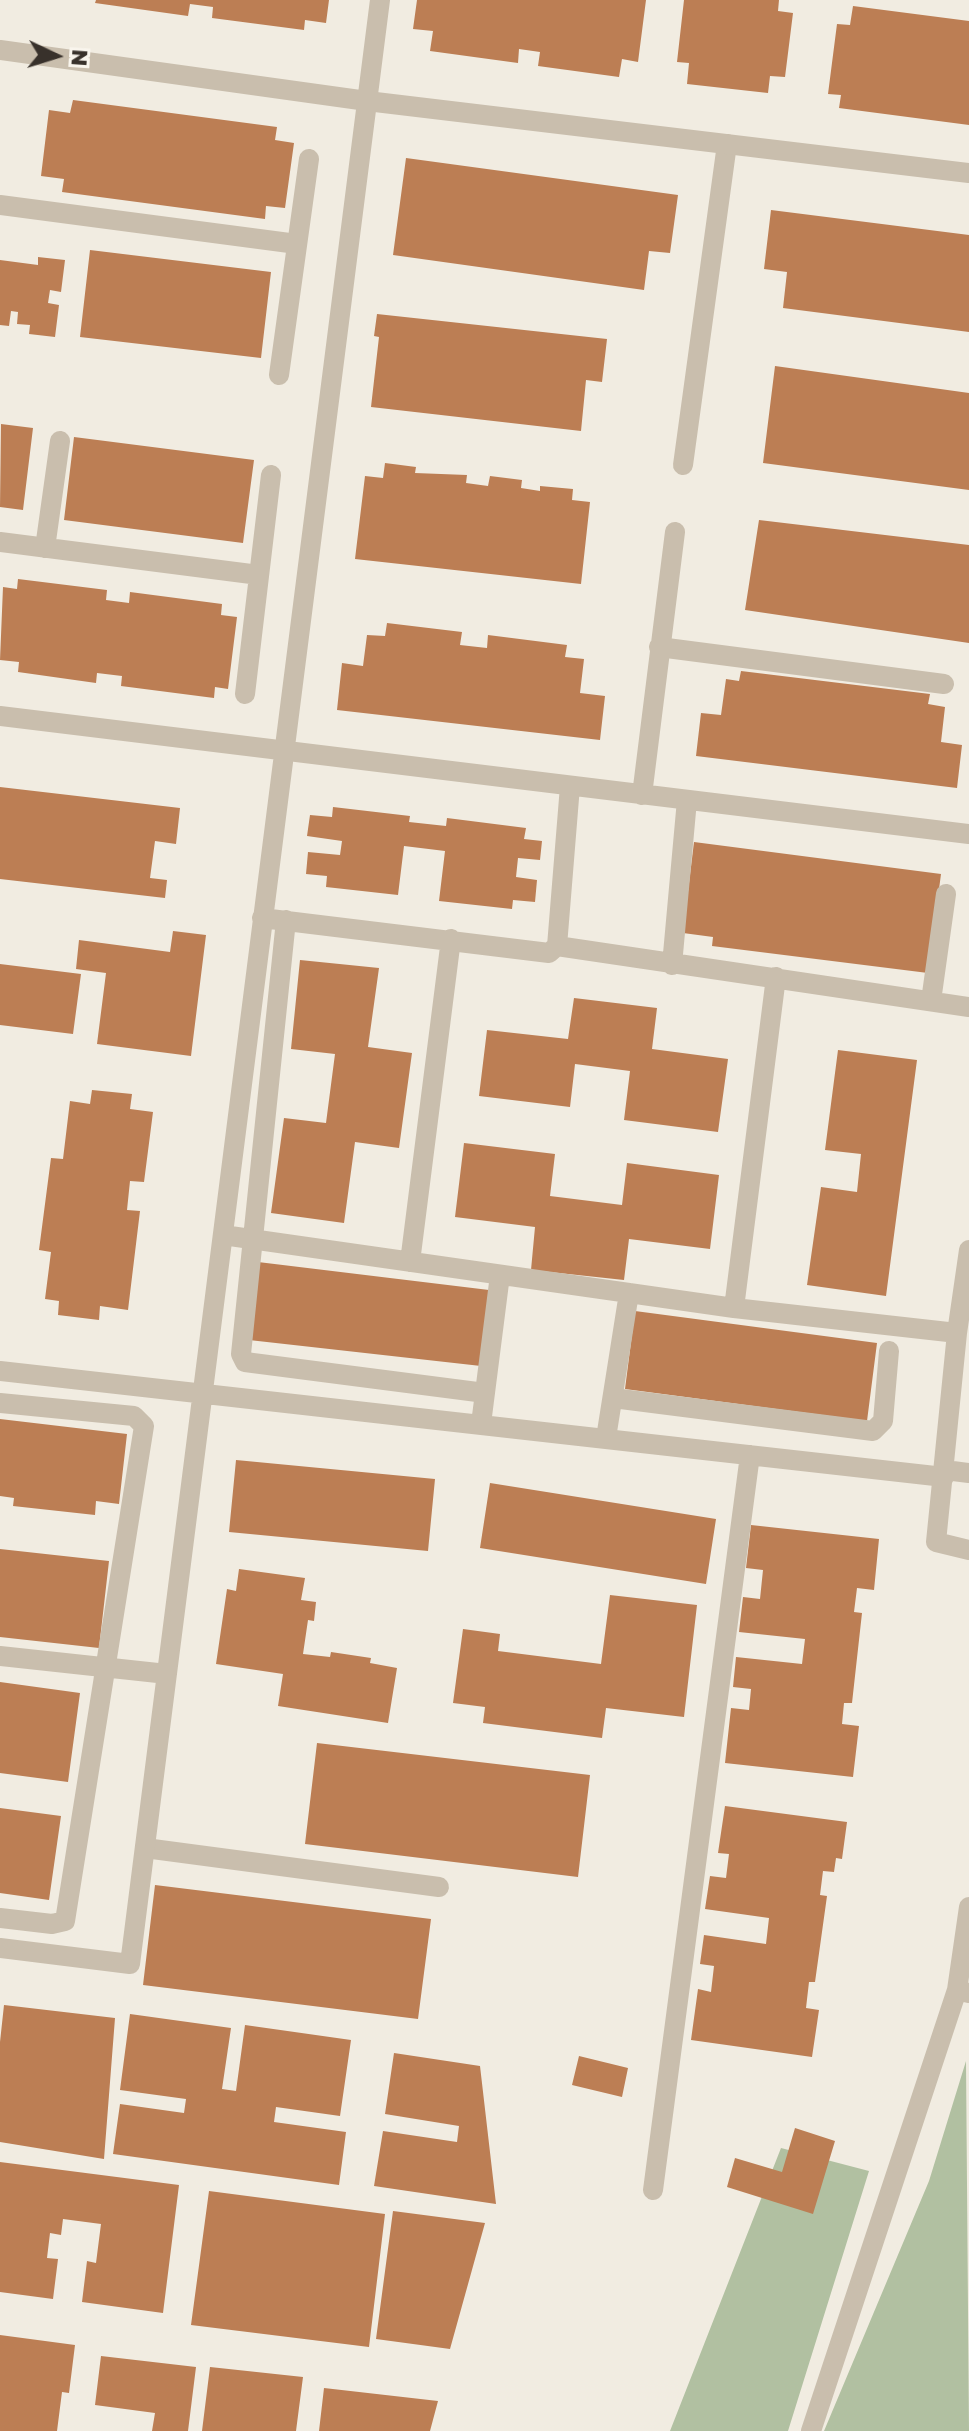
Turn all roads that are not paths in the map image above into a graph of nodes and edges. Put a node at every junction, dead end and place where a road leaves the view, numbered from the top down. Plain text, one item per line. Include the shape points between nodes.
1 (380, 0) edge
2 (0, 50) edge
3 (367, 101) junction
4 (727, 144) junction
5 (309, 159) dead end
6 (969, 173) edge
7 (0, 205) edge
8 (297, 244) junction
9 (279, 375) dead end
10 (60, 441) dead end
11 (683, 465) dead end
12 (271, 475) dead end
13 (675, 532) dead end
14 (0, 542) edge
15 (45, 548) junction
16 (259, 575) junction
17 (659, 647) junction
18 (944, 684) dead end
19 (245, 694) dead end
20 (0, 716) edge
21 (285, 751) junction
22 (570, 786) junction
23 (642, 795) junction
24 (687, 800) junction
25 (969, 834) edge
26 (946, 894) dead end
27 (262, 918) junction
28 (286, 920) junction
29 (451, 939) junction
30 (557, 946) junction
31 (672, 965) junction
32 (776, 977) junction
33 (931, 1001) junction
34 (969, 1007) edge
35 (223, 1235) junction
36 (253, 1239) junction
37 (969, 1250) edge
38 (410, 1262) junction
39 (500, 1275) junction
40 (629, 1293) junction
41 (734, 1308) junction
42 (957, 1333) junction
43 (889, 1351) dead end
44 (0, 1371) edge
45 (203, 1392) junction
46 (485, 1393) junction
47 (613, 1398) junction
48 (0, 1403) edge
49 (481, 1424) junction
50 (606, 1438) junction
51 (750, 1455) junction
52 (969, 1473) edge
53 (944, 1474) junction
54 (969, 1550) edge
55 (0, 1656) edge
56 (105, 1670) junction
57 (167, 1674) junction
58 (145, 1848) junction
59 (439, 1887) dead end
60 (969, 1907) edge
61 (0, 1918) edge
62 (0, 1948) edge
63 (963, 1991) edge
64 (653, 2190) dead end
65 (811, 2431) edge

1 - 3 street
2 - 3 street
3 - 4 street
3 - 21 street
4 - 6 street
4 - 11 street
5 - 8 street
7 - 8 street
8 - 9 street
10 - 15 street
12 - 16 street
13 - 17 street
14 - 15 street
15 - 16 street
16 - 19 street
17 - 18 street
17 - 23 street
20 - 21 street
21 - 22 street
21 - 27 street
22 - 23 street
22 - 30 street
23 - 24 street
24 - 25 street
24 - 31 street
26 - 33 street
27 - 28 street
27 - 35 street
28 - 29 street
28 - 36 street
29 - 30 street via 549,953
29 - 38 street
30 - 31 street
31 - 32 street
32 - 33 street
32 - 41 street
33 - 34 street
35 - 36 street
35 - 45 street
36 - 38 street
36 - 46 street via 241,1354 245,1362
37 - 42 street
38 - 39 street
39 - 40 street
39 - 46 street
40 - 41 street
40 - 47 street
41 - 42 street
42 - 53 street
43 - 47 street via 883,1421 873,1431
44 - 45 street
45 - 49 street
45 - 57 street
46 - 49 street
47 - 50 street
48 - 56 street via 134,1416 144,1426
49 - 50 street
50 - 51 street
51 - 53 street
51 - 64 street
52 - 53 street
53 - 54 street via 936,1542
55 - 56 street
56 - 57 street
56 - 61 street via 65,1921
57 - 58 street
58 - 59 street
58 - 62 street via 130,1964
60 - 63 street
63 - 65 street

